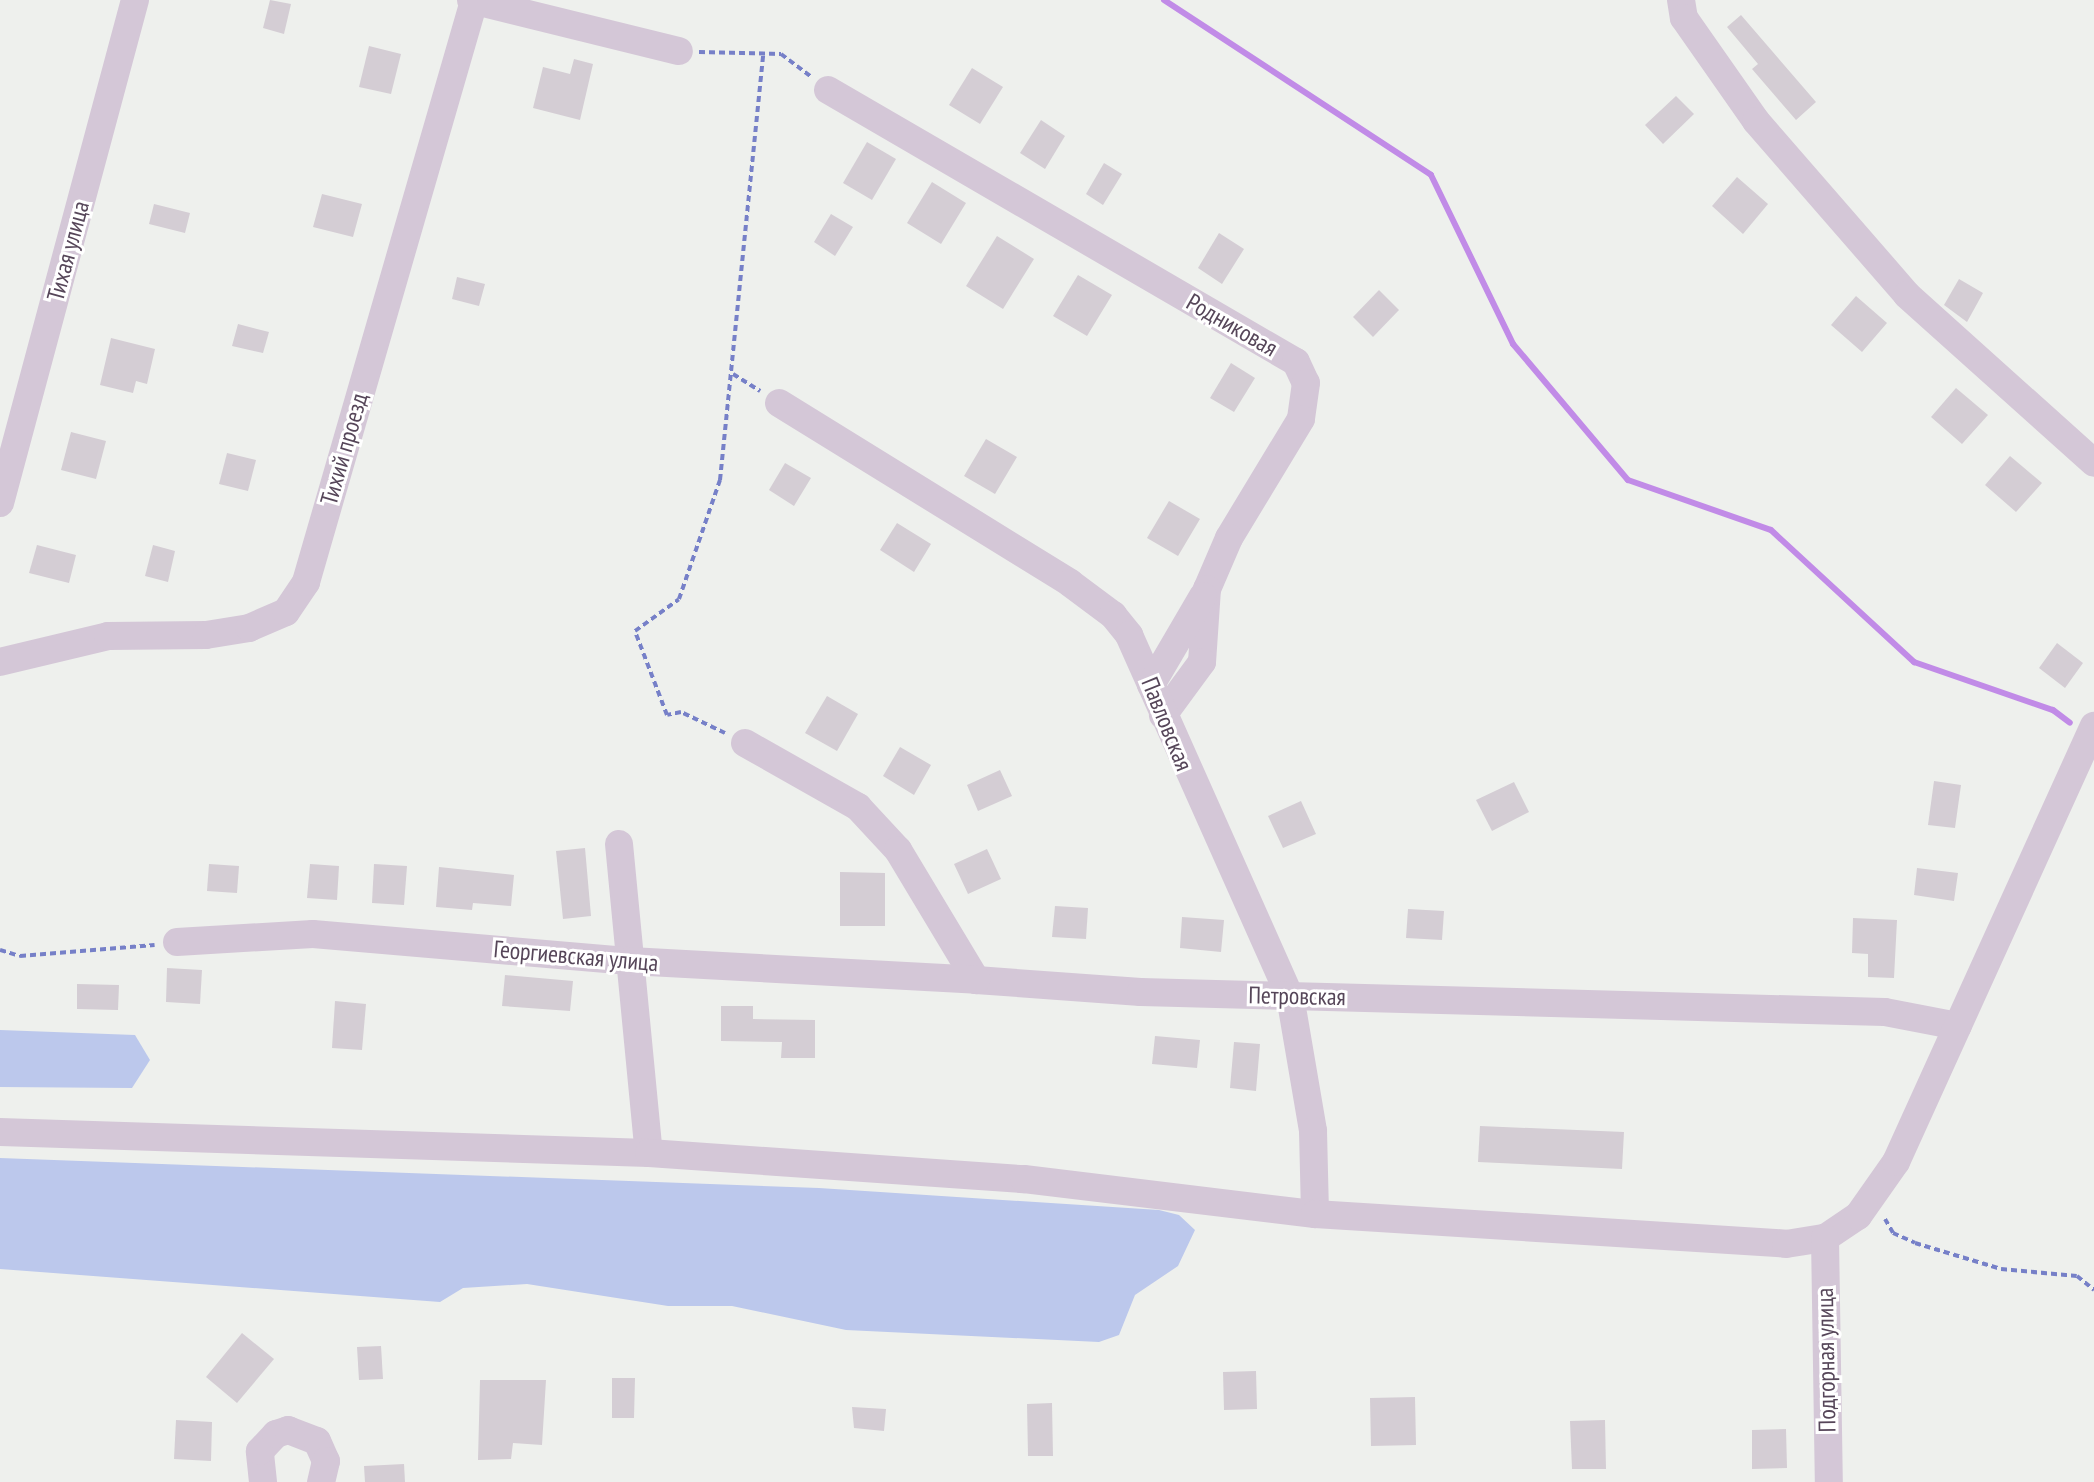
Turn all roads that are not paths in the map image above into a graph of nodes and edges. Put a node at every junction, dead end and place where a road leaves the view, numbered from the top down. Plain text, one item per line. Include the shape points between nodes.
1 (135, 0) edge
2 (472, 0) edge
3 (1681, 0) edge
4 (679, 51) road end
5 (828, 90) road end
6 (779, 403) road end
7 (2094, 463) edge
8 (0, 503) edge
9 (1207, 589) junction
10 (0, 662) edge
11 (1151, 685) junction
12 (1163, 715) junction
13 (2094, 726) edge
14 (745, 743) road end
15 (619, 844) dead end
16 (177, 942) road end
17 (630, 961) junction
18 (976, 980) junction
19 (1290, 996) junction
20 (1958, 1026) junction
21 (0, 1132) edge
22 (649, 1153) junction
23 (1315, 1214) junction
24 (1825, 1238) junction
25 (263, 1482) edge
26 (321, 1482) edge
27 (1829, 1482) edge

1 - 8 street, Тихая улица
2 - 4 street
2 - 10 street, Тихий проезд via 306,582 286,612 249,628 206,635 108,636
3 - 7 street via 1684,18 1756,121 1907,295
5 - 9 street, Родниковая via 1296,362 1306,383 1301,419 1229,538
6 - 11 street, Павловская via 1113,615 1129,635
9 - 11 street
9 - 12 street, Родниковая via 1202,662
11 - 12 street, Павловская
12 - 19 street, Павловская
13 - 20 street
14 - 18 street via 858,807 898,850
15 - 17 street
16 - 17 street, Георгиевская улица via 313,934
17 - 18 street, Георгиевская улица
17 - 22 street
18 - 19 street, Петровская
19 - 20 street, Петровская via 1885,1012
19 - 23 street, Павловская via 1313,1131
20 - 24 street via 1896,1162 1858,1216
21 - 22 street
22 - 23 street via 1024,1179
23 - 24 street via 1786,1244
24 - 27 street, Подгорная улица
25 - 26 street via 260,1451 288,1430 308,1435 323,1450

